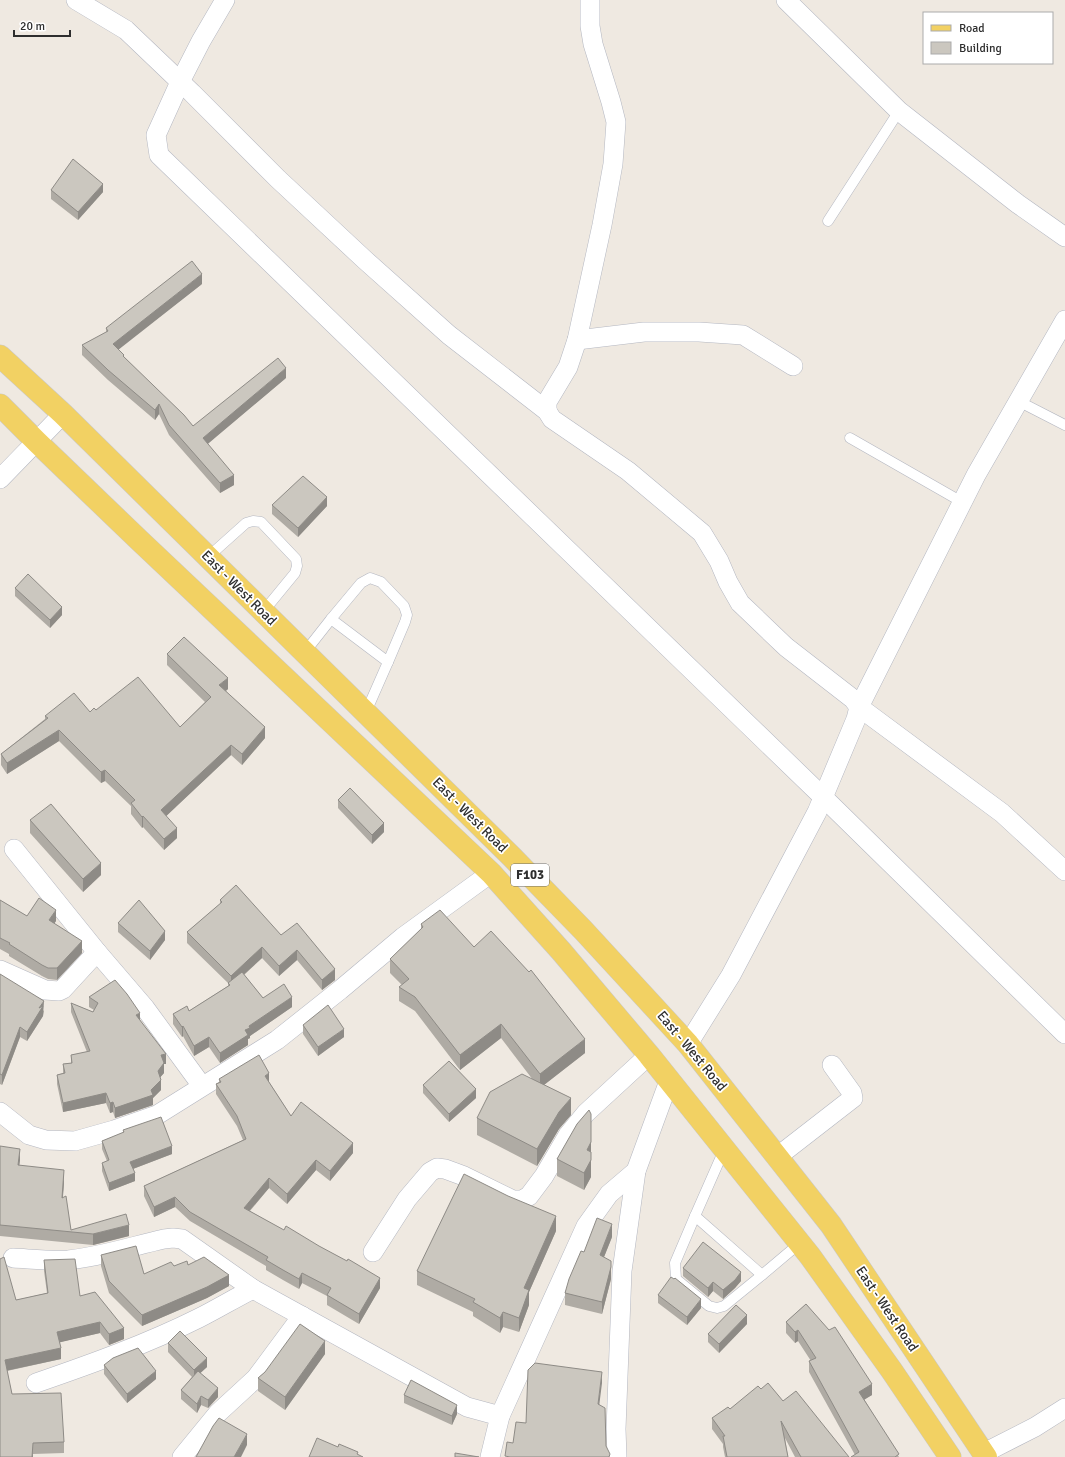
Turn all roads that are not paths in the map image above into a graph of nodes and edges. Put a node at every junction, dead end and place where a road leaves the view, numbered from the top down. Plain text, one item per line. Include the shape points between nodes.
1 (76, 0) edge
2 (225, 0) edge
3 (590, 0) edge
4 (786, 0) edge
5 (180, 82) junction
6 (899, 111) junction
7 (828, 222) dead end
8 (1065, 236) edge
9 (1065, 320) edge
10 (577, 340) junction
11 (0, 356) edge
12 (793, 366) dead end
13 (1018, 401) junction
14 (0, 405) edge
15 (546, 411) junction
16 (63, 414) junction
17 (1065, 425) edge
18 (850, 438) dead end
19 (37, 442) junction
20 (0, 479) edge
21 (962, 502) junction
22 (208, 557) junction
23 (263, 612) junction
24 (331, 619) junction
25 (305, 652) junction
26 (388, 662) junction
27 (859, 708) junction
28 (366, 712) junction
29 (823, 797) junction
30 (14, 849) dead end
31 (1065, 871) edge
32 (491, 873) junction
33 (97, 952) junction
34 (0, 970) edge
35 (1065, 1034) edge
36 (688, 1044) junction
37 (649, 1055) junction
38 (832, 1065) dead end
39 (669, 1080) junction
40 (202, 1086) junction
41 (0, 1112) edge
42 (724, 1150) junction
43 (777, 1157) junction
44 (636, 1171) junction
45 (695, 1216) junction
46 (800, 1244) junction
47 (373, 1252) dead end
48 (13, 1258) dead end
49 (762, 1275) junction
50 (253, 1288) junction
51 (302, 1316) junction
52 (36, 1383) dead end
53 (1065, 1408) edge
54 (500, 1416) junction
55 (945, 1455) edge
56 (985, 1455) edge
57 (182, 1457) edge
58 (490, 1457) edge
59 (616, 1457) edge

1 - 5 street via 126,30
2 - 5 street
3 - 10 street via 593,44 616,122 613,164
4 - 6 street
5 - 15 street via 278,180 444,330
5 - 29 street via 156,135 159,155
6 - 7 lane
6 - 8 street via 1018,204
9 - 13 street
10 - 12 street via 644,332 743,335
10 - 15 street via 568,367 547,402
11 - 16 main road, East - West Road / F103
13 - 17 lane
13 - 21 street
14 - 19 main road, East - West Road / F103
15 - 27 street via 552,419 628,471 702,534 740,603 786,647 853,699
16 - 19 street
16 - 22 main road, East - West Road / F103
18 - 21 lane
19 - 20 street
19 - 32 main road, East - West Road / F103
21 - 27 street
22 - 23 main road, East - West Road / F103
22 - 23 lane via 246,523 260,522 296,559 297,566 295,573
23 - 25 main road, East - West Road / F103
24 - 25 lane
24 - 26 lane
24 - 26 lane via 361,583 370,578 381,582 404,606 407,615
25 - 28 main road, East - West Road / F103
26 - 28 lane
27 - 29 street
27 - 31 street via 1002,813
28 - 36 main road, East - West Road / F103 via 518,862
29 - 35 street
29 - 36 street via 731,975
30 - 33 street
32 - 37 main road, East - West Road / F103
32 - 40 street via 403,937 277,1040
33 - 34 street via 59,991 45,990
33 - 40 street via 145,1008
36 - 43 main road, East - West Road / F103
37 - 39 main road, East - West Road / F103
37 - 47 street via 586,1113 568,1135 529,1196 522,1200 512,1200 464,1176 445,1168 437,1168 430,1172 407,1199
38 - 43 street via 853,1098
39 - 42 main road, East - West Road / F103
39 - 44 street
40 - 41 street via 157,1115 76,1141 46,1140 29,1135
42 - 45 lane
42 - 46 main road, East - West Road / F103
43 - 56 main road, East - West Road / F103 via 831,1225
44 - 54 street via 609,1194 586,1226
44 - 59 street via 622,1271
45 - 49 lane
45 - 49 lane via 675,1263 676,1279 709,1306 717,1308 724,1306
46 - 49 lane
46 - 55 main road, East - West Road / F103 via 887,1364
48 - 50 street via 70,1260 173,1238 182,1239
50 - 51 street
50 - 52 street via 158,1337
51 - 54 street via 467,1407
51 - 57 street via 256,1378 218,1413
53 - 56 street
54 - 58 street

